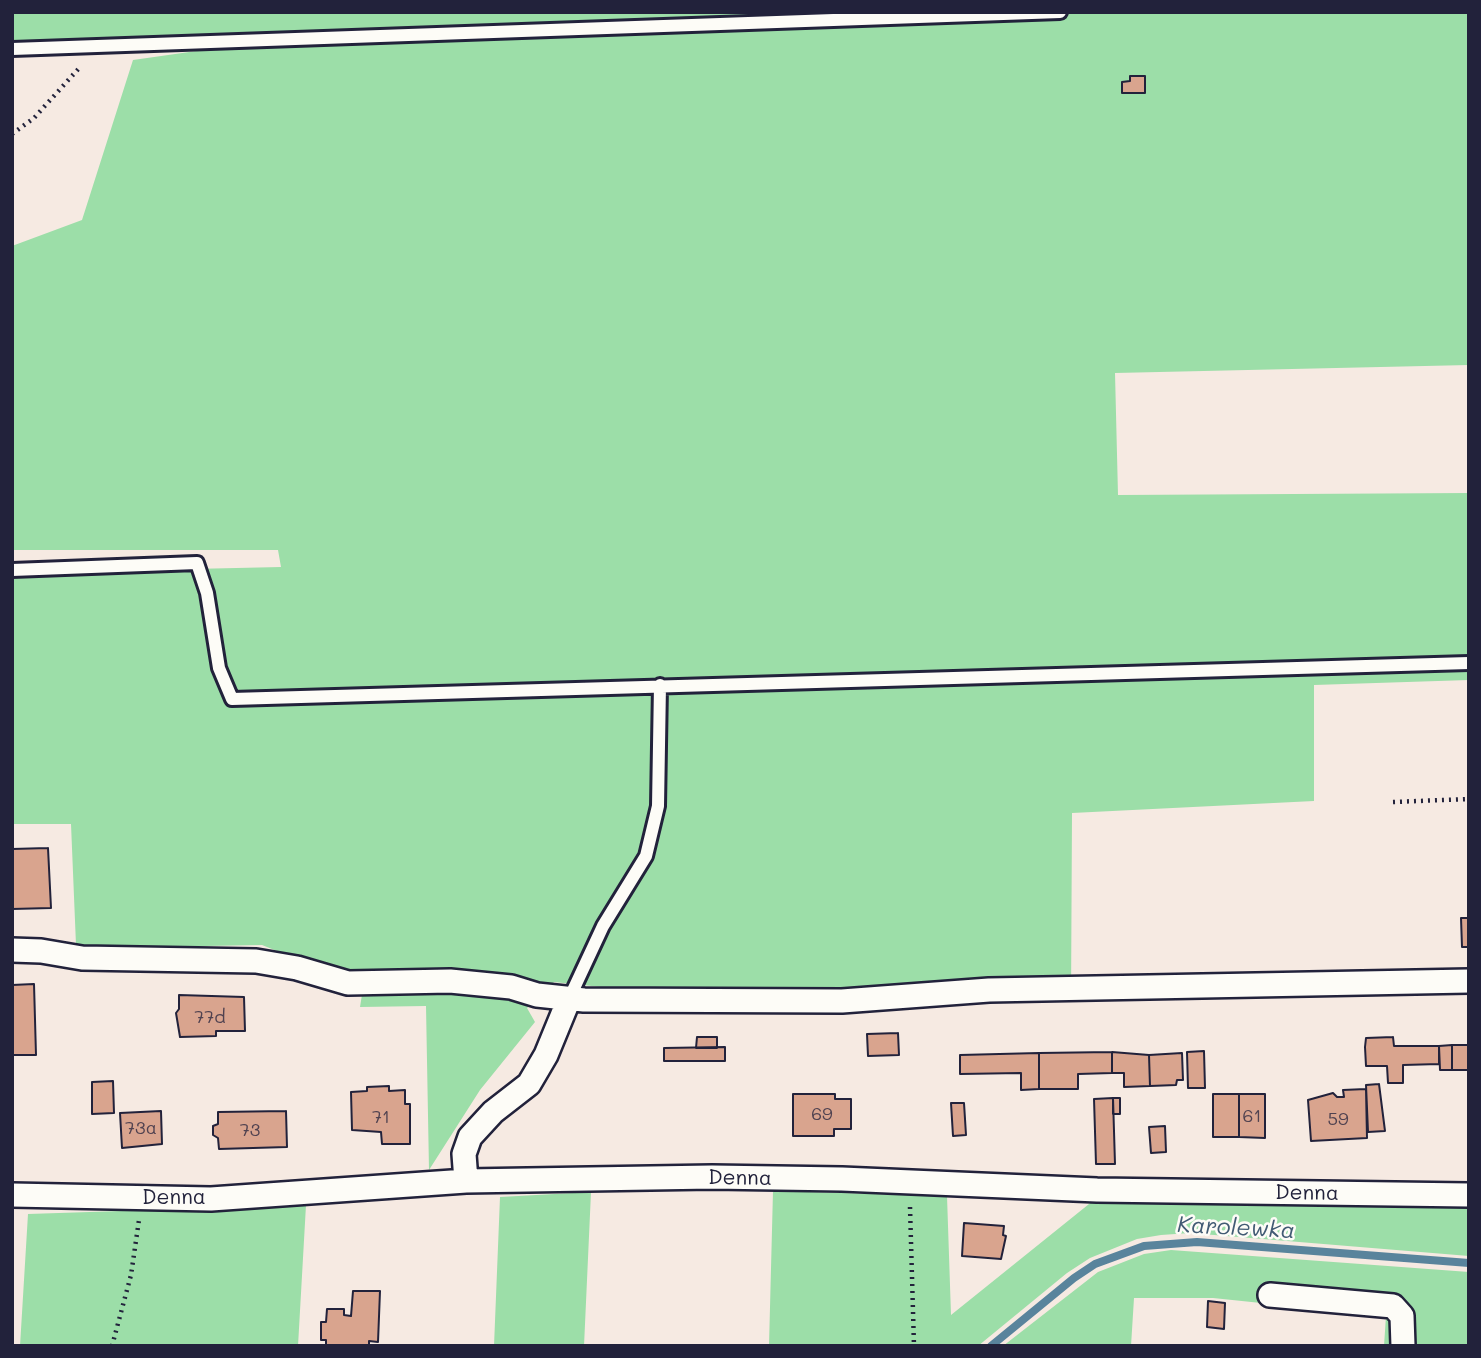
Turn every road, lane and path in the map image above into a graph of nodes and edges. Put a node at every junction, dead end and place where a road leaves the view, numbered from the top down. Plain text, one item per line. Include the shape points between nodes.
1 (1060, 12) edge
2 (97, 47) junction
3 (12, 50) edge
4 (12, 134) edge
5 (12, 570) edge
6 (1469, 663) edge
7 (660, 685) junction
8 (1469, 799) edge
9 (1393, 802) dead end
10 (12, 950) edge
11 (1469, 981) edge
12 (569, 999) junction
13 (466, 1181) junction
14 (909, 1182) junction
15 (12, 1195) edge
16 (1469, 1195) edge
17 (143, 1199) junction
18 (1270, 1295) dead end
19 (112, 1346) edge
20 (914, 1346) edge
21 (1403, 1346) edge

1 - 2 lane
2 - 3 lane
2 - 4 path via 34,118
5 - 7 lane via 197,563 207,593 219,668 232,699
6 - 7 lane
7 - 12 lane via 658,806 646,856 603,926
8 - 9 path
10 - 12 street via 82,958 256,961 348,983 450,981
11 - 12 street via 989,990 842,1000
12 - 13 street via 530,1084 493,1112 470,1137 464,1154
13 - 14 street, Denna via 712,1177
13 - 17 street, Denna via 211,1199
14 - 16 street, Denna
14 - 20 path
15 - 17 street, Denna
17 - 19 path via 131,1276
18 - 21 street via 1393,1306 1402,1316

